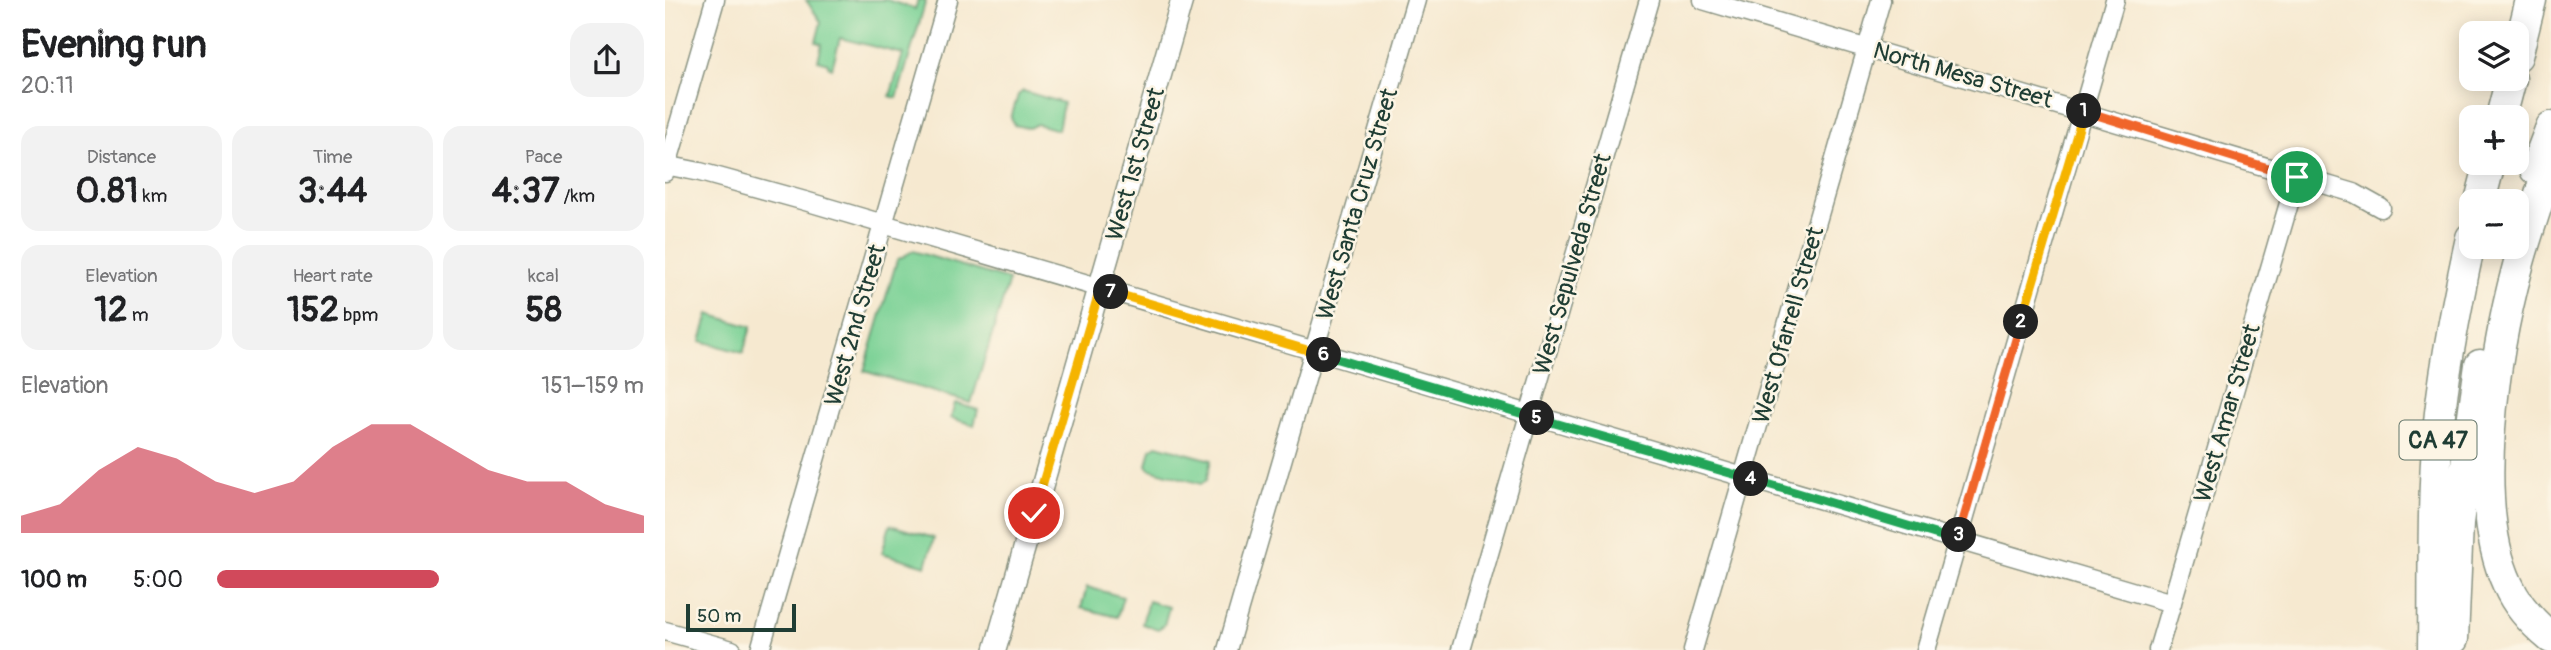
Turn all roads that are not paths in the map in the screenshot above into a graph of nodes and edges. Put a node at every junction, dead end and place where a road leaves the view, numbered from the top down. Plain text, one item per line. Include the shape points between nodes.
1 (715, 0) edge
2 (948, 0) edge
3 (1182, 0) edge
4 (1416, 0) edge
5 (1650, 0) edge
6 (1703, 0) edge
7 (1881, 0) edge
8 (2115, 0) edge
9 (2531, 0) edge
10 (2526, 21) edge
11 (1868, 47) junction
12 (2082, 110) junction
13 (2551, 127) edge
14 (2551, 154) edge
15 (666, 168) edge
16 (2297, 177) junction
17 (2529, 189) edge
18 (2381, 208) dead end
19 (884, 225) junction
20 (2467, 259) edge
21 (2506, 259) edge
22 (1100, 289) junction
23 (1314, 352) junction
24 (1529, 415) junction
25 (1743, 477) junction
26 (1958, 541) junction
27 (2172, 603) junction
28 (665, 631) edge
29 (2551, 638) edge
30 (2439, 648) edge
31 (732, 650) edge
32 (760, 650) edge
33 (995, 650) edge
34 (1227, 650) edge
35 (1461, 650) edge
36 (1693, 650) edge
37 (1926, 650) edge
38 (2158, 650) edge

1 - 15 street
2 - 19 street, West 2nd Street
3 - 22 street, West 1st Street
4 - 23 street, West Santa Cruz Street
5 - 24 street, West Sepulveda Street
6 - 11 street, North Mesa Street
7 - 11 street, West Ofarrell Street
8 - 12 street
9 - 10 highway
11 - 12 street, North Mesa Street
11 - 25 street, West Ofarrell Street
12 - 16 street, North Mesa Street
12 - 26 street
13 - 17 highway
14 - 29 highway via 2503,333 2490,475 2500,566 2518,603
15 - 19 street via 712,175
16 - 18 street, North Mesa Street via 2354,193
16 - 27 street, West Amar Street
19 - 22 street
19 - 32 street, West 2nd Street
20 - 30 highway, CA 47 via 2451,333 2439,429 2433,537
21 - 30 highway, CA 47 via 2469,426
22 - 23 street
22 - 33 street, West 1st Street
23 - 24 street
23 - 34 street, West Santa Cruz Street
24 - 25 street
24 - 35 street, West Sepulveda Street
25 - 26 street
25 - 36 street, West Ofarrell Street
26 - 27 street
26 - 37 street
27 - 38 street, West Amar Street
28 - 31 street

